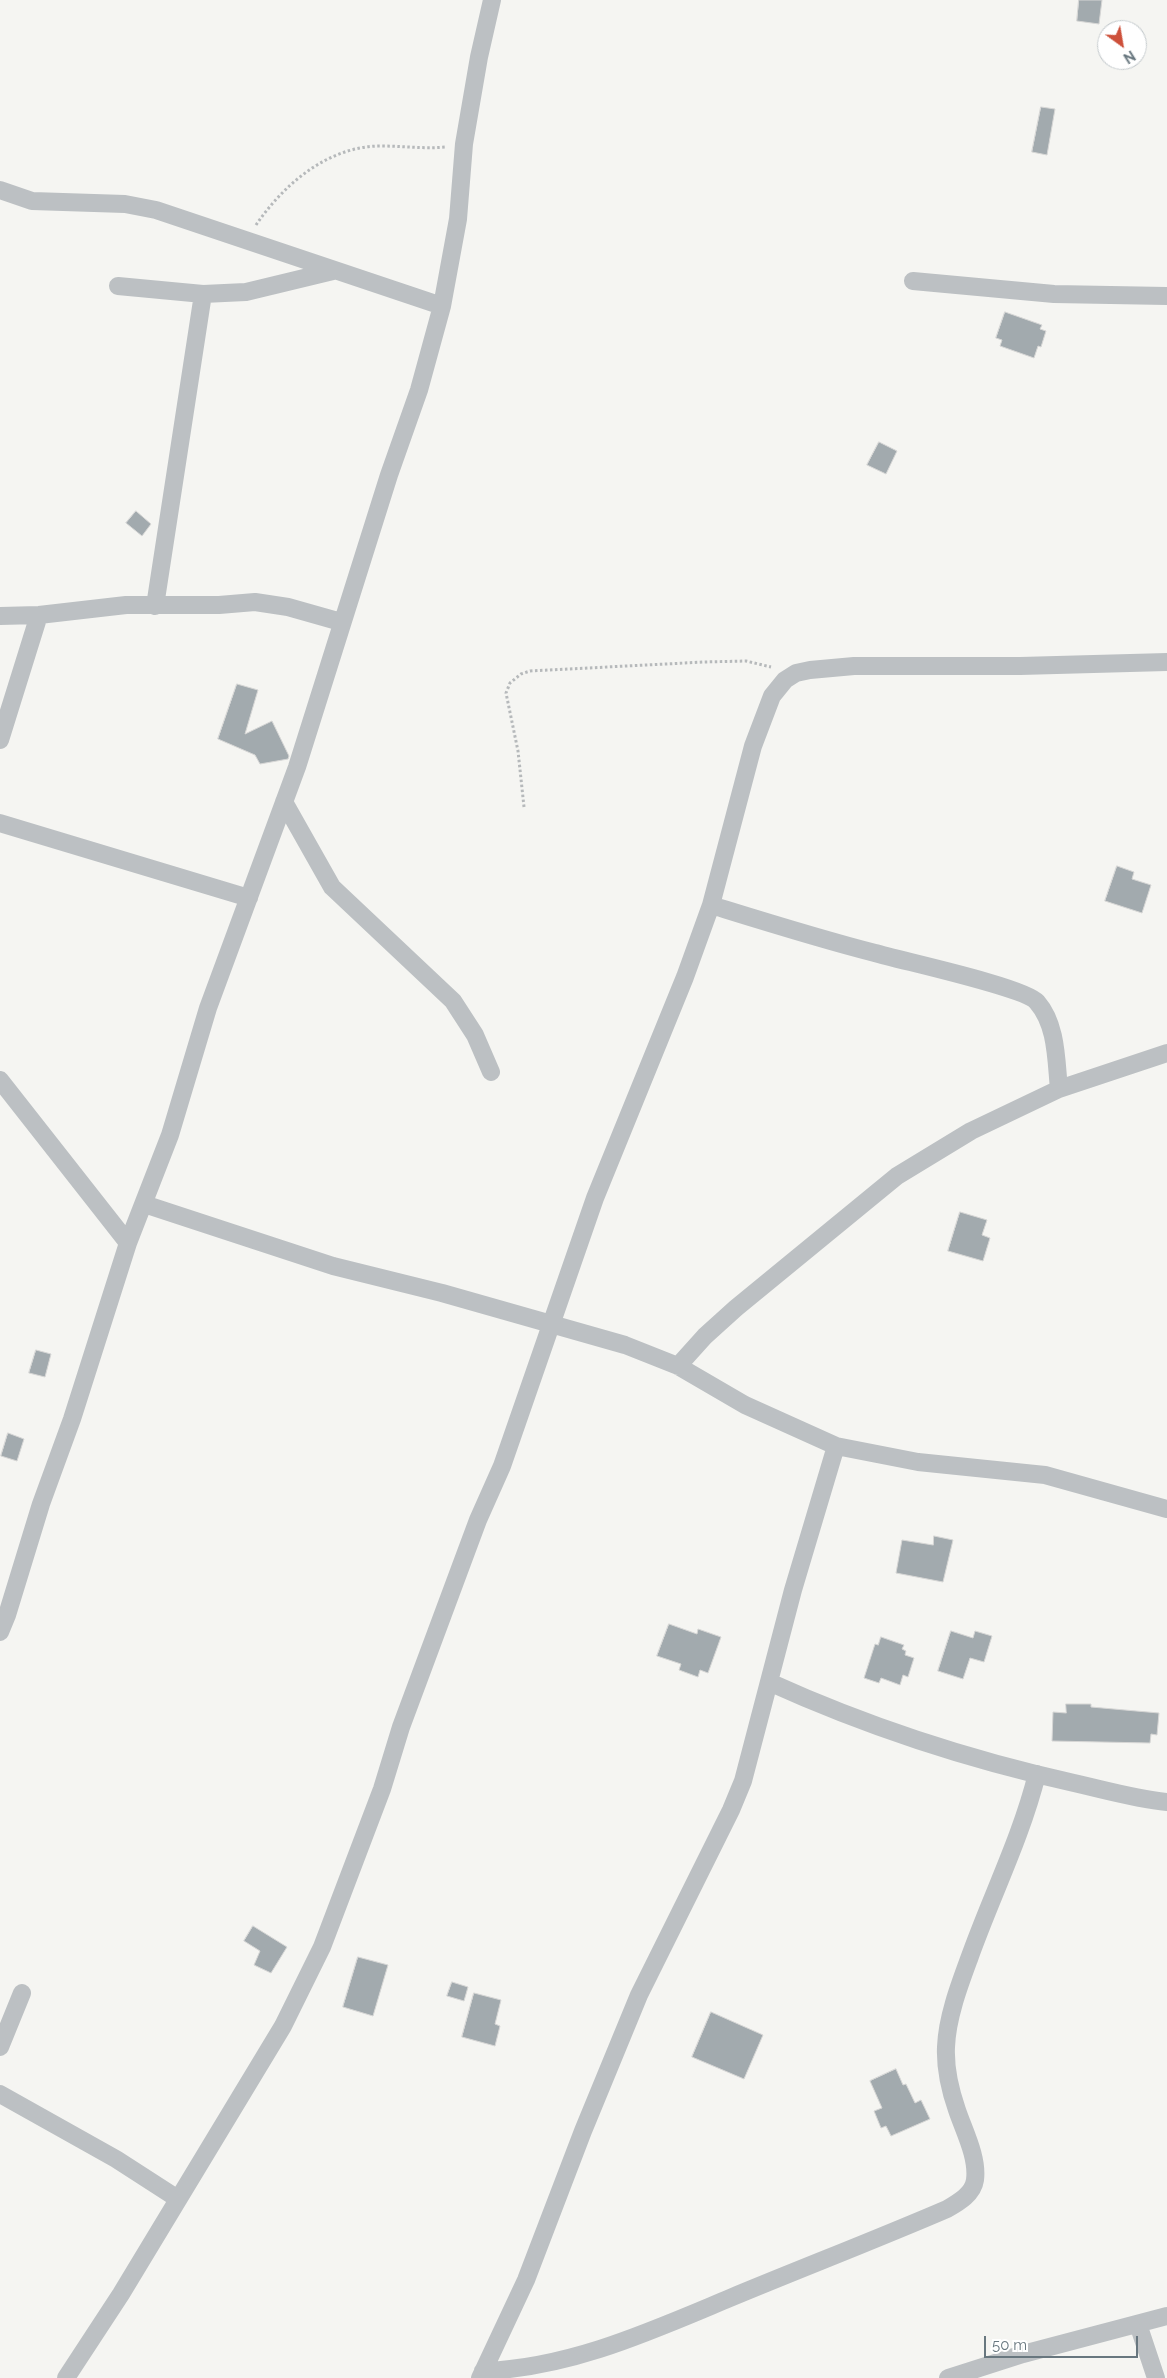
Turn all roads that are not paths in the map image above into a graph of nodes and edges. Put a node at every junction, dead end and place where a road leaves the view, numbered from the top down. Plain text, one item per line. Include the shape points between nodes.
1 (492, 0) edge
2 (0, 190) edge
3 (334, 270) junction
4 (913, 281) dead end
5 (118, 286) dead end
6 (203, 294) junction
7 (1167, 296) edge
8 (442, 306) junction
9 (155, 606) junction
10 (0, 616) edge
11 (39, 616) junction
12 (341, 622) junction
13 (1167, 662) edge
14 (0, 740) edge
15 (284, 802) junction
16 (0, 823) edge
17 (249, 898) junction
18 (711, 905) junction
19 (1167, 1053) edge
20 (491, 1072) dead end
21 (0, 1080) edge
22 (1059, 1089) junction
23 (144, 1204) junction
24 (128, 1243) junction
25 (552, 1326) junction
26 (678, 1366) junction
27 (836, 1446) junction
28 (1167, 1509) edge
29 (0, 1632) edge
30 (769, 1682) junction
31 (1036, 1774) junction
32 (1167, 1802) edge
33 (22, 1993) dead end
34 (0, 2047) edge
35 (0, 2094) edge
36 (178, 2199) junction
37 (1167, 2316) edge
38 (1138, 2324) junction
39 (482, 2374) edge
40 (66, 2378) edge
41 (948, 2378) edge
42 (1156, 2378) edge

1 - 8 street via 464,144 458,219
2 - 3 street via 32,201 125,204 156,210
3 - 6 street via 246,292
3 - 8 street
4 - 7 street via 1054,294
5 - 6 street
6 - 9 street
8 - 12 street via 416,399
9 - 11 street via 126,605
9 - 12 street via 255,602 288,607
10 - 11 street
11 - 14 street
12 - 15 street via 298,767
13 - 18 street via 854,666 796,673 785,680 772,696 753,746
15 - 17 street
15 - 20 street via 332,887 453,1000 475,1035
16 - 17 street
17 - 23 street via 208,1008 170,1135
18 - 22 street via 1011,989 1036,1001 1048,1019 1055,1043
18 - 25 street via 595,1198
19 - 22 street
21 - 24 street
22 - 26 street via 972,1131 897,1176 736,1308
23 - 24 street
23 - 25 street via 333,1266 442,1293
24 - 29 street
25 - 26 street via 625,1345
25 - 36 street via 322,1947 283,2026
26 - 27 street via 745,1405
27 - 28 street via 918,1462 1045,1475
27 - 30 street
30 - 31 street via 811,1701 919,1740
30 - 39 street via 743,1781 732,1810 638,1995 526,2280
31 - 32 street
31 - 39 street via 1016,1843 994,1891 963,1975 946,2046 948,2082 975,2166 975,2181 970,2192 947,2208 643,2335 550,2362
33 - 34 street
35 - 36 street via 116,2159
36 - 40 street
37 - 38 street
38 - 41 street via 1023,2354
38 - 42 street

